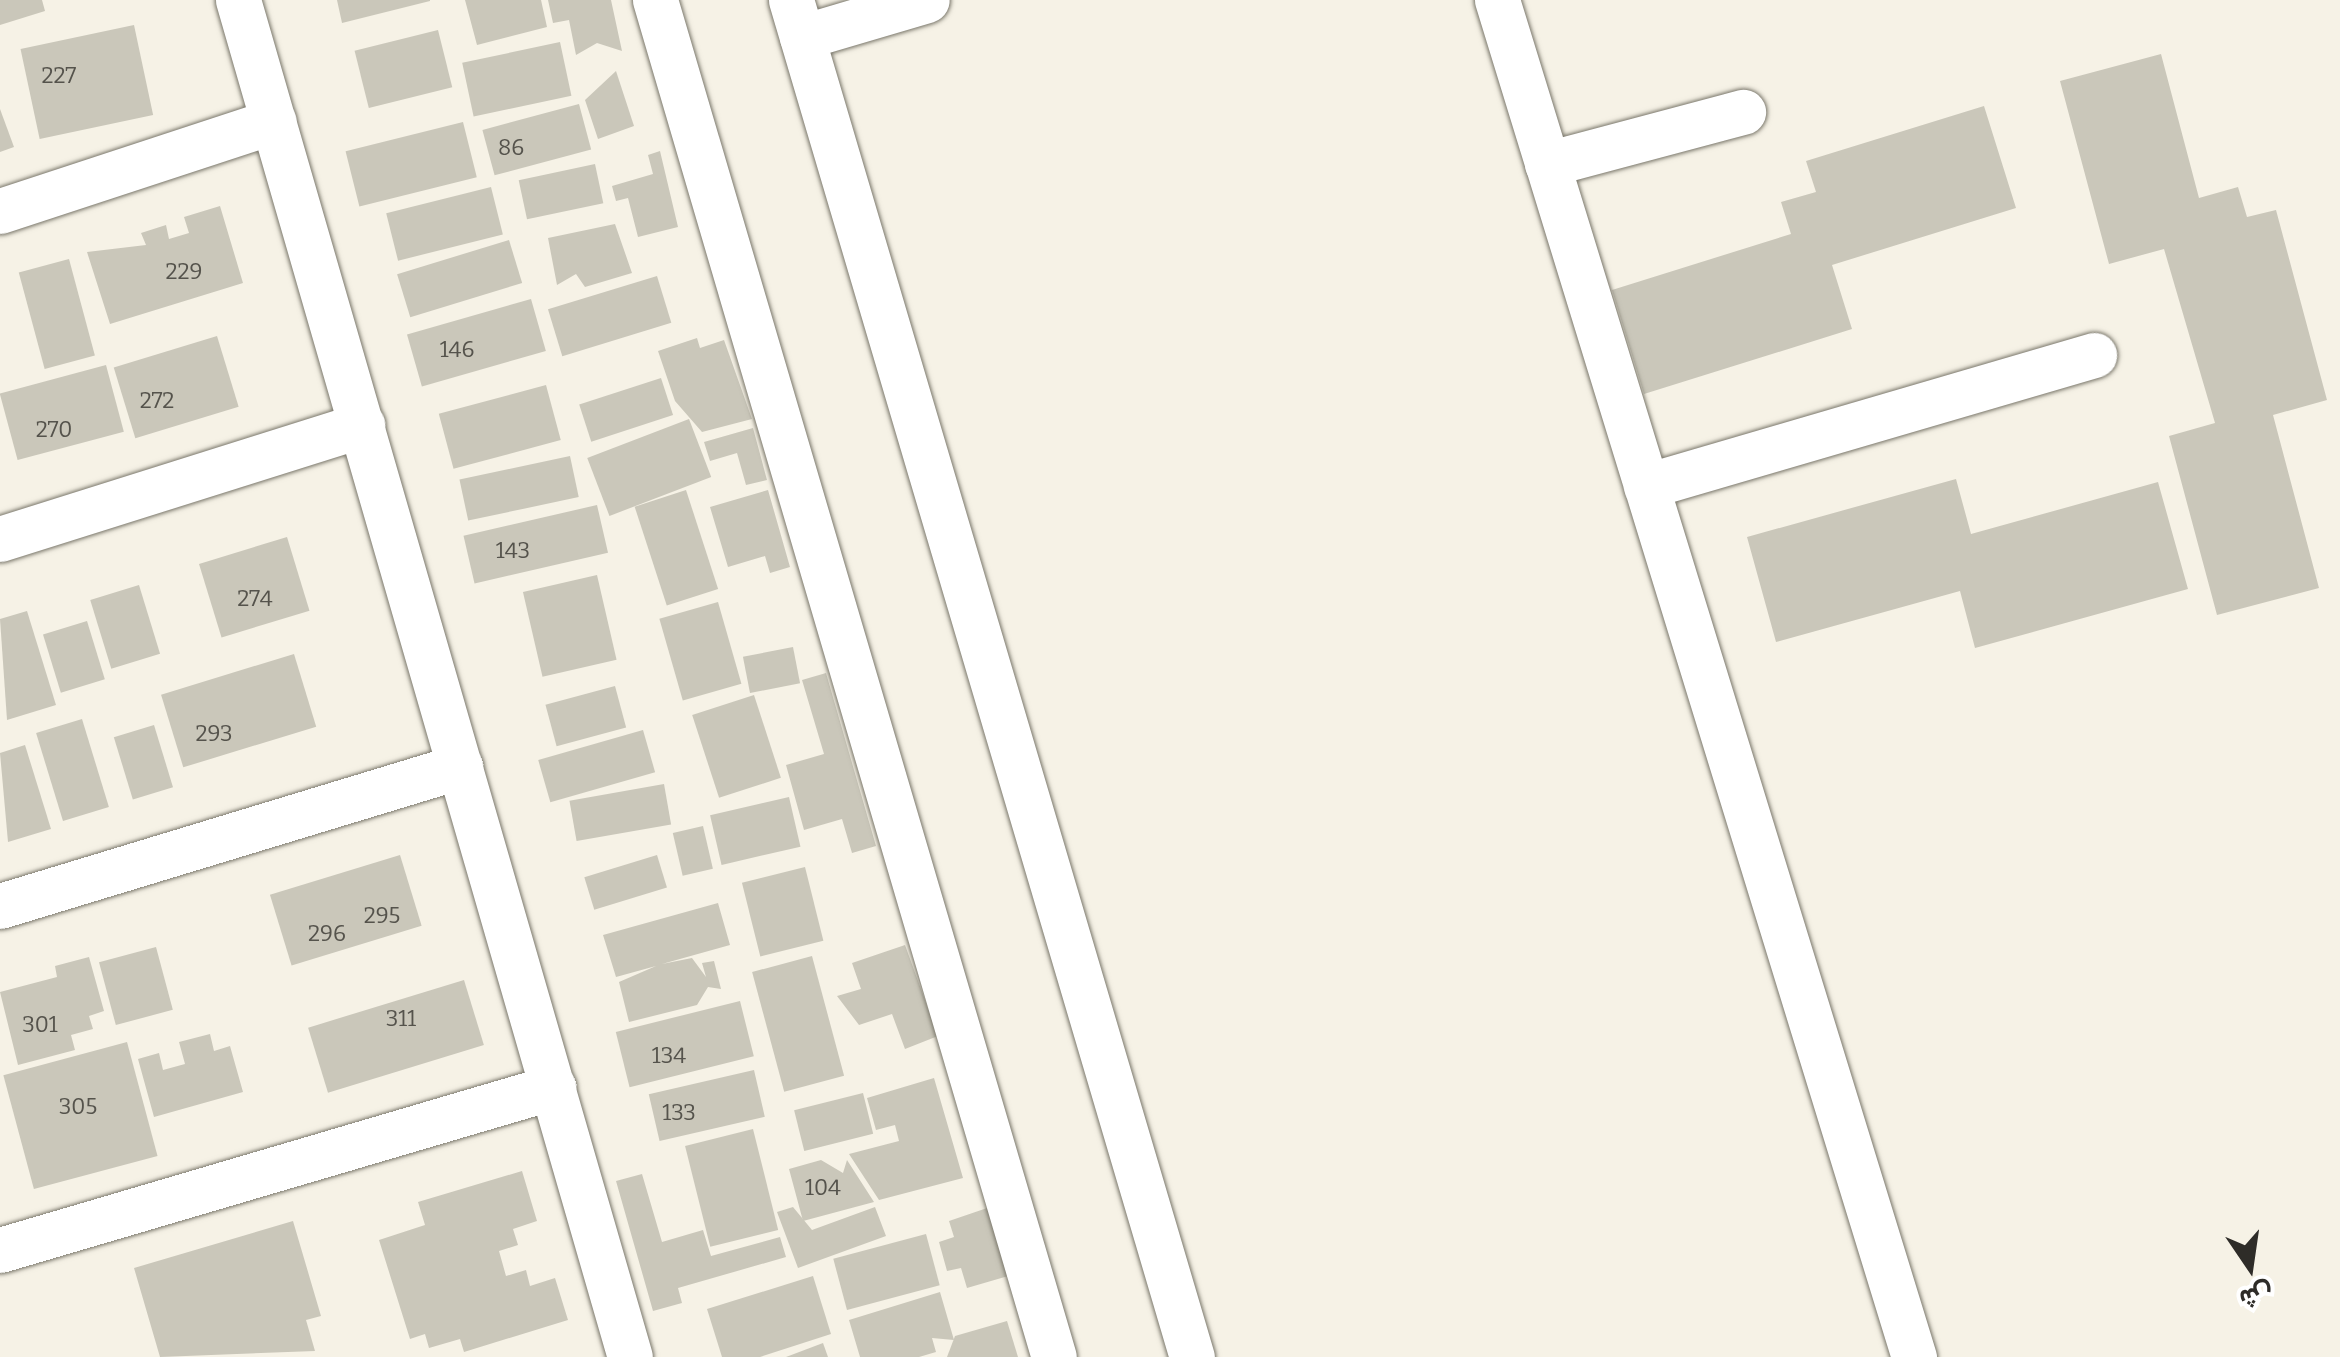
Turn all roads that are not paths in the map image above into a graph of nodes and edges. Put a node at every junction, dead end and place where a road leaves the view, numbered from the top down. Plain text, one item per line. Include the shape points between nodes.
1 (238, 0) edge
2 (655, 0) edge
3 (928, 0) edge
4 (1497, 0) edge
5 (797, 18) edge
6 (1743, 112) dead end
7 (274, 121) junction
8 (1548, 164) junction
9 (0, 211) edge
10 (2094, 356) dead end
11 (362, 425) junction
12 (1646, 486) junction
13 (0, 539) edge
14 (460, 766) junction
15 (0, 906) edge
16 (553, 1087) junction
17 (0, 1250) edge
18 (630, 1357) edge
19 (1054, 1357) edge
20 (1192, 1357) edge
21 (1914, 1357) edge

1 - 7 street
2 - 19 street
3 - 5 street
4 - 8 street
5 - 20 street
6 - 8 street
7 - 9 street
7 - 11 street
8 - 12 street
10 - 12 street
11 - 13 street
11 - 14 street
12 - 21 street
14 - 15 street
14 - 16 street
16 - 17 street
16 - 18 street

